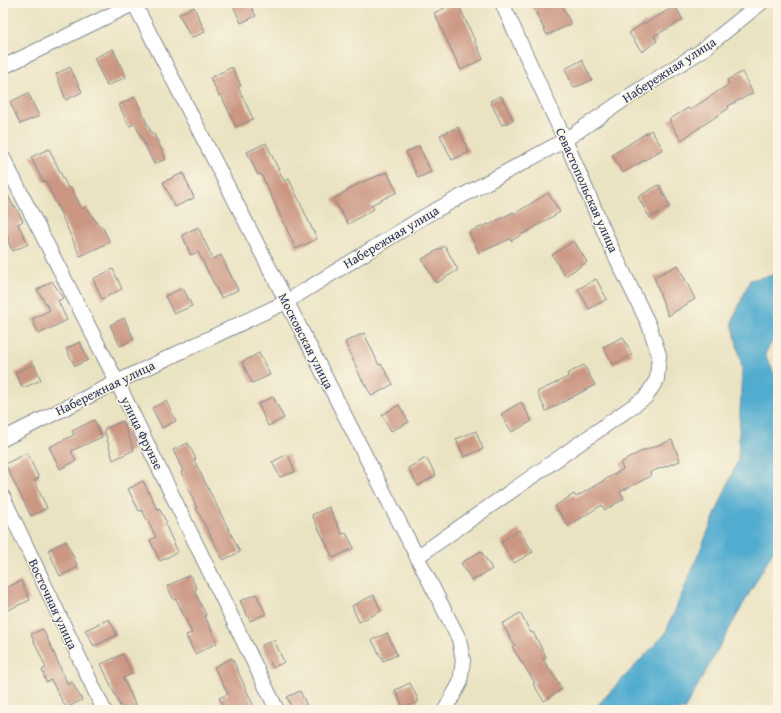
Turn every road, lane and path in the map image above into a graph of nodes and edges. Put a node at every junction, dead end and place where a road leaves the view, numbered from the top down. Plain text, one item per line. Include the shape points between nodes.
1 (135, 3) edge
2 (502, 3) edge
3 (761, 3) edge
4 (3, 67) edge
5 (565, 140) junction
6 (3, 158) edge
7 (286, 302) junction
8 (118, 382) junction
9 (3, 439) edge
10 (3, 497) edge
11 (417, 557) junction
12 (104, 710) edge
13 (277, 710) edge
14 (445, 710) edge

1 - 4 street
1 - 7 street, Московская улица
2 - 5 street, Севастопольская улица
3 - 5 street, Набережная улица via 701,51
5 - 7 street, Набережная улица via 425,216
5 - 11 street, Севастопольская улица via 610,245 649,325 659,355 657,379 646,397
6 - 8 street, улица Фрунзе
7 - 8 street, Набережная улица
7 - 11 street, Московская улица
8 - 9 street, Набережная улица
8 - 13 street, улица Фрунзе
10 - 12 street, Восточная улица
11 - 14 street, Московская улица via 459,639 463,660 460,683

